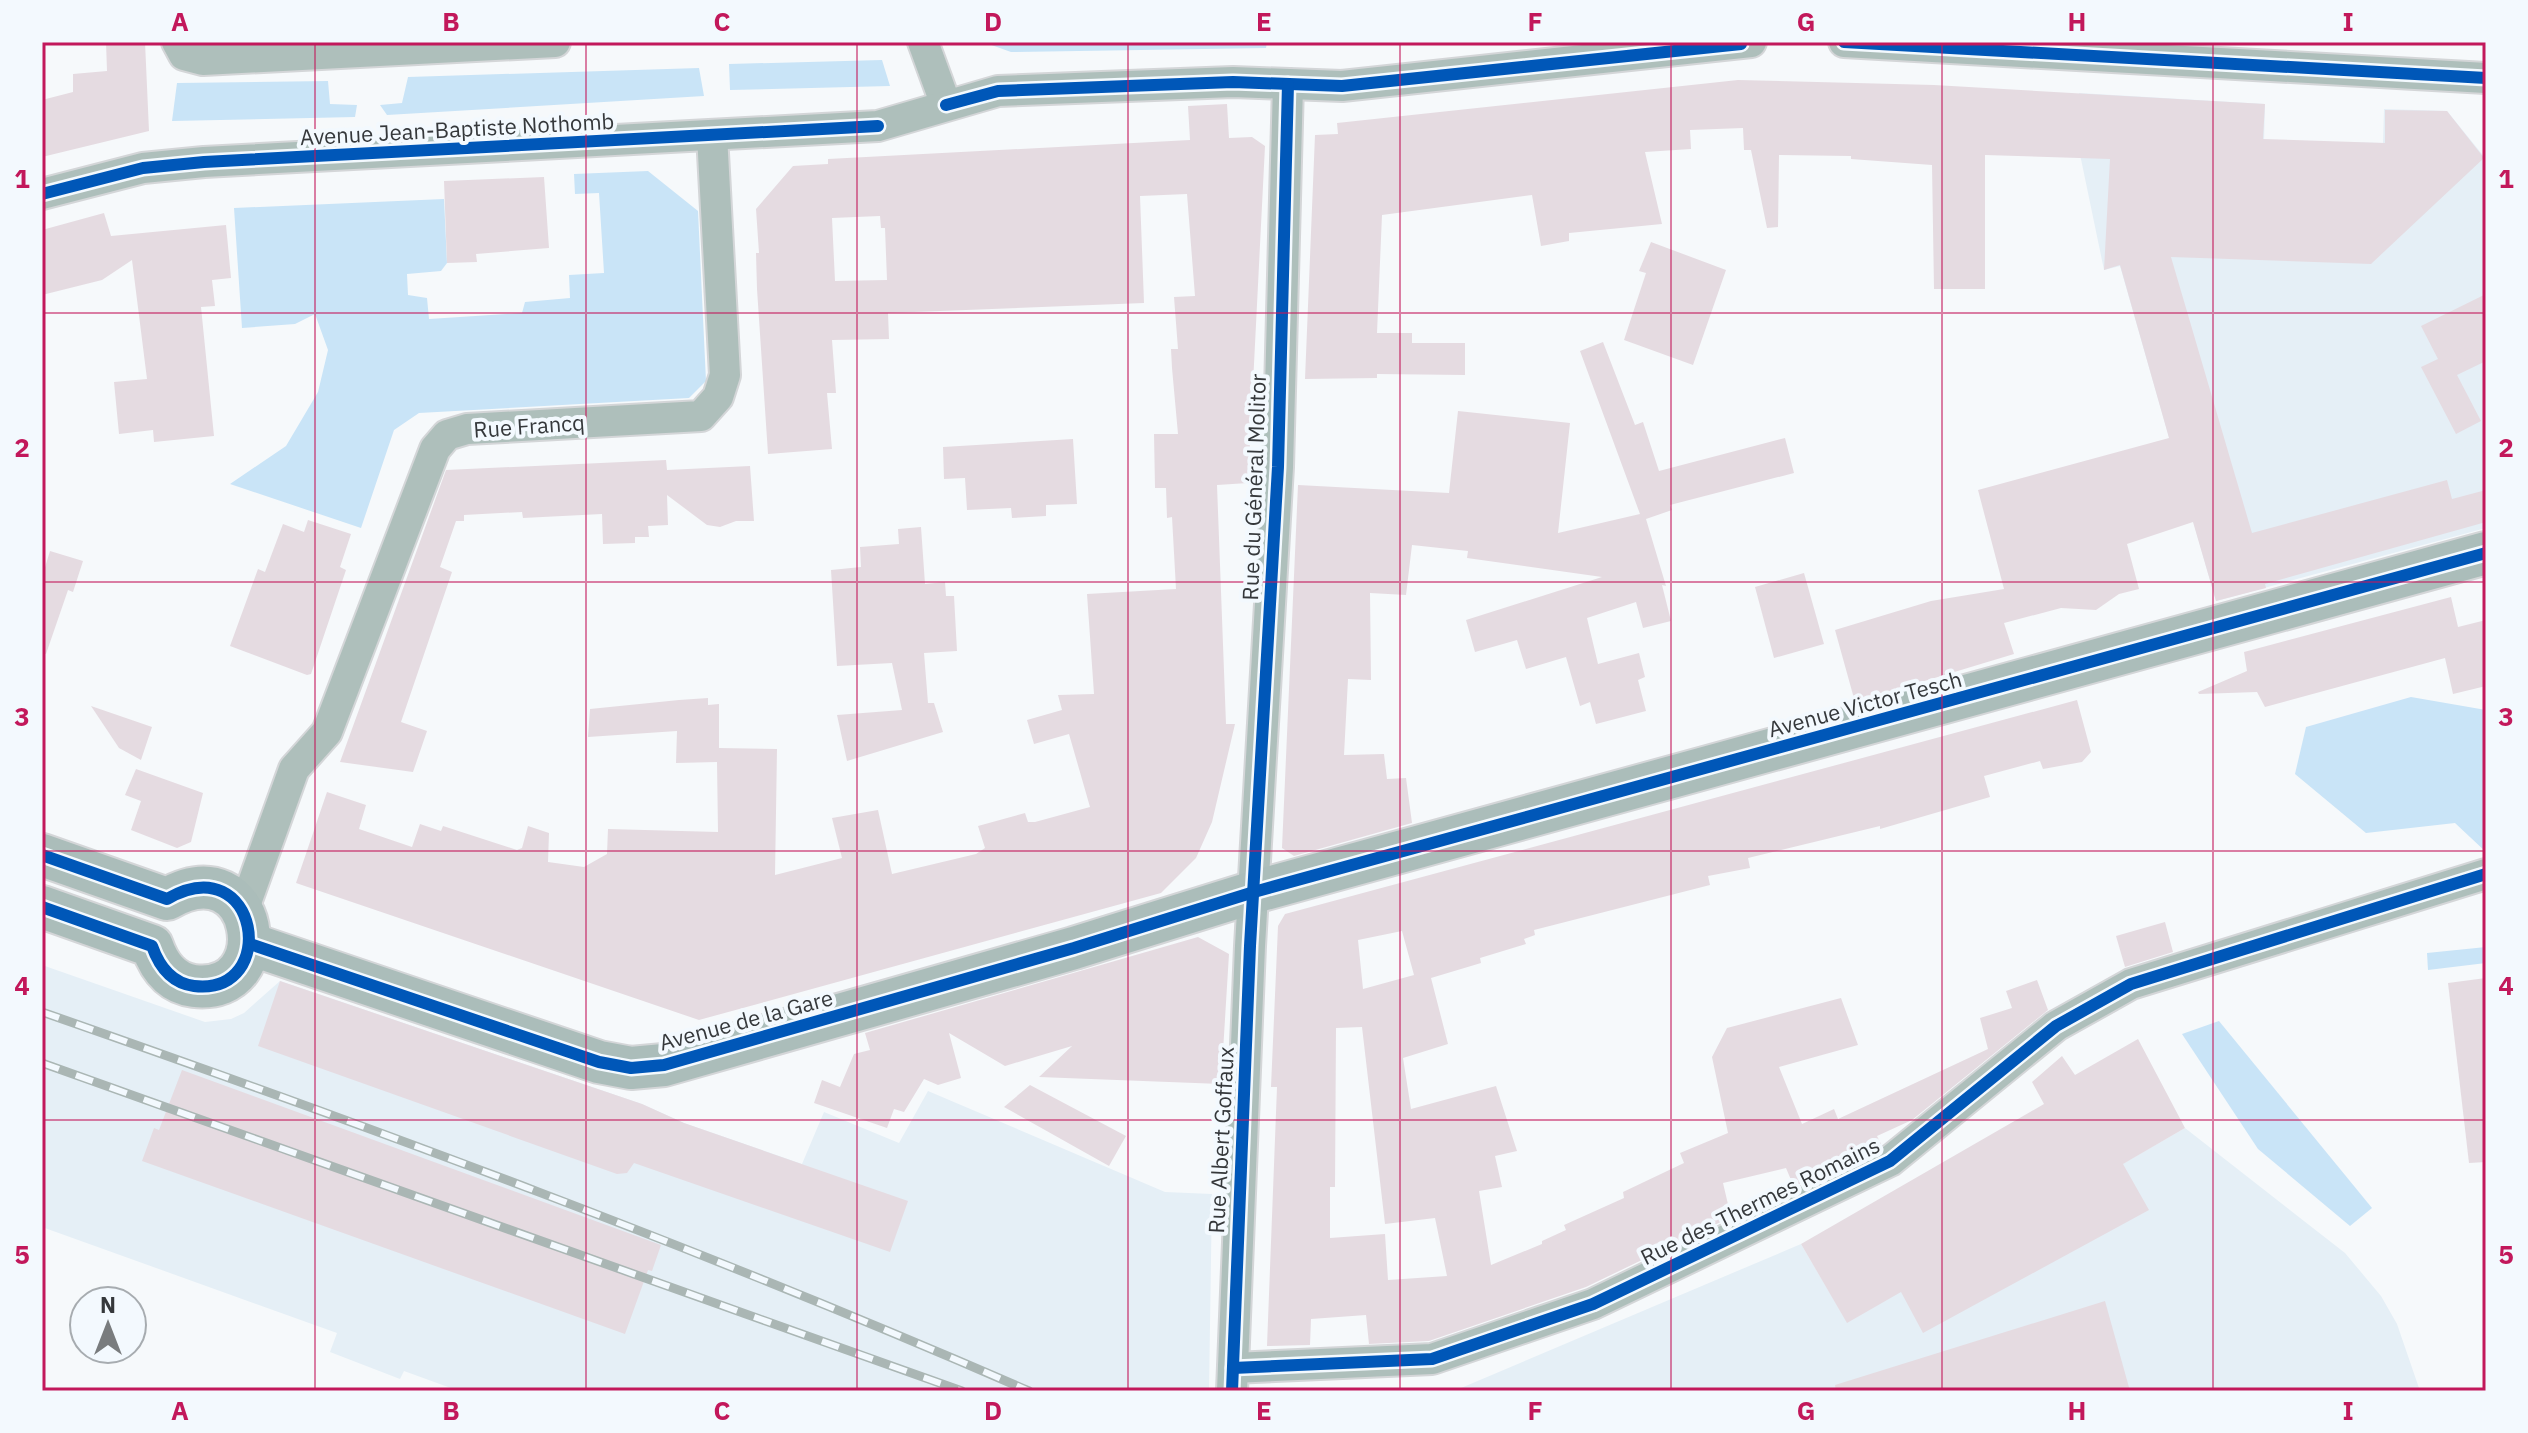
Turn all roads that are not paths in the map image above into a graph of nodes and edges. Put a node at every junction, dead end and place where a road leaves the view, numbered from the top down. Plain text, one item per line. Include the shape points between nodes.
1 (177, 42) edge
2 (555, 42) edge
3 (923, 42) edge
4 (1844, 42) edge
5 (1745, 43) edge
6 (2486, 78) edge
7 (1288, 84) junction
8 (946, 105) junction
9 (712, 135) junction
10 (42, 194) edge
11 (2486, 553) edge
12 (42, 855) edge
13 (2486, 874) edge
14 (1254, 892) junction
15 (45, 908) edge
16 (247, 927) junction
17 (1232, 1380) edge

1 - 2 street via 184,55 203,60
3 - 8 street
4 - 6 street
5 - 7 street, Avenue Jean-Baptiste Nothomb via 1342,86
7 - 8 street, Avenue Jean-Baptiste Nothomb via 998,91
7 - 14 street, Rue du Général Molitor via 1278,467
8 - 9 street, Avenue Jean-Baptiste Nothomb via 878,126
9 - 10 street, Avenue Jean-Baptiste Nothomb via 204,162 143,168
9 - 16 street, Rue Francq via 725,364 718,397 701,416 467,429 447,435 435,449 327,732 305,754 286,786
11 - 14 main road, Avenue Victor Tesch
12 - 16 main road, Avenue de la Gare via 167,899 194,887 209,887 234,900
13 - 17 street, Rue des Thermes Romains via 2131,984 2056,1026 1890,1161 1568,1314 1432,1359
14 - 16 main road, Avenue de la Gare via 722,1050 631,1068 599,1062
14 - 17 street, Rue Albert Goffaux
15 - 16 main road via 152,946 165,972 178,981 207,986 234,974 244,963

